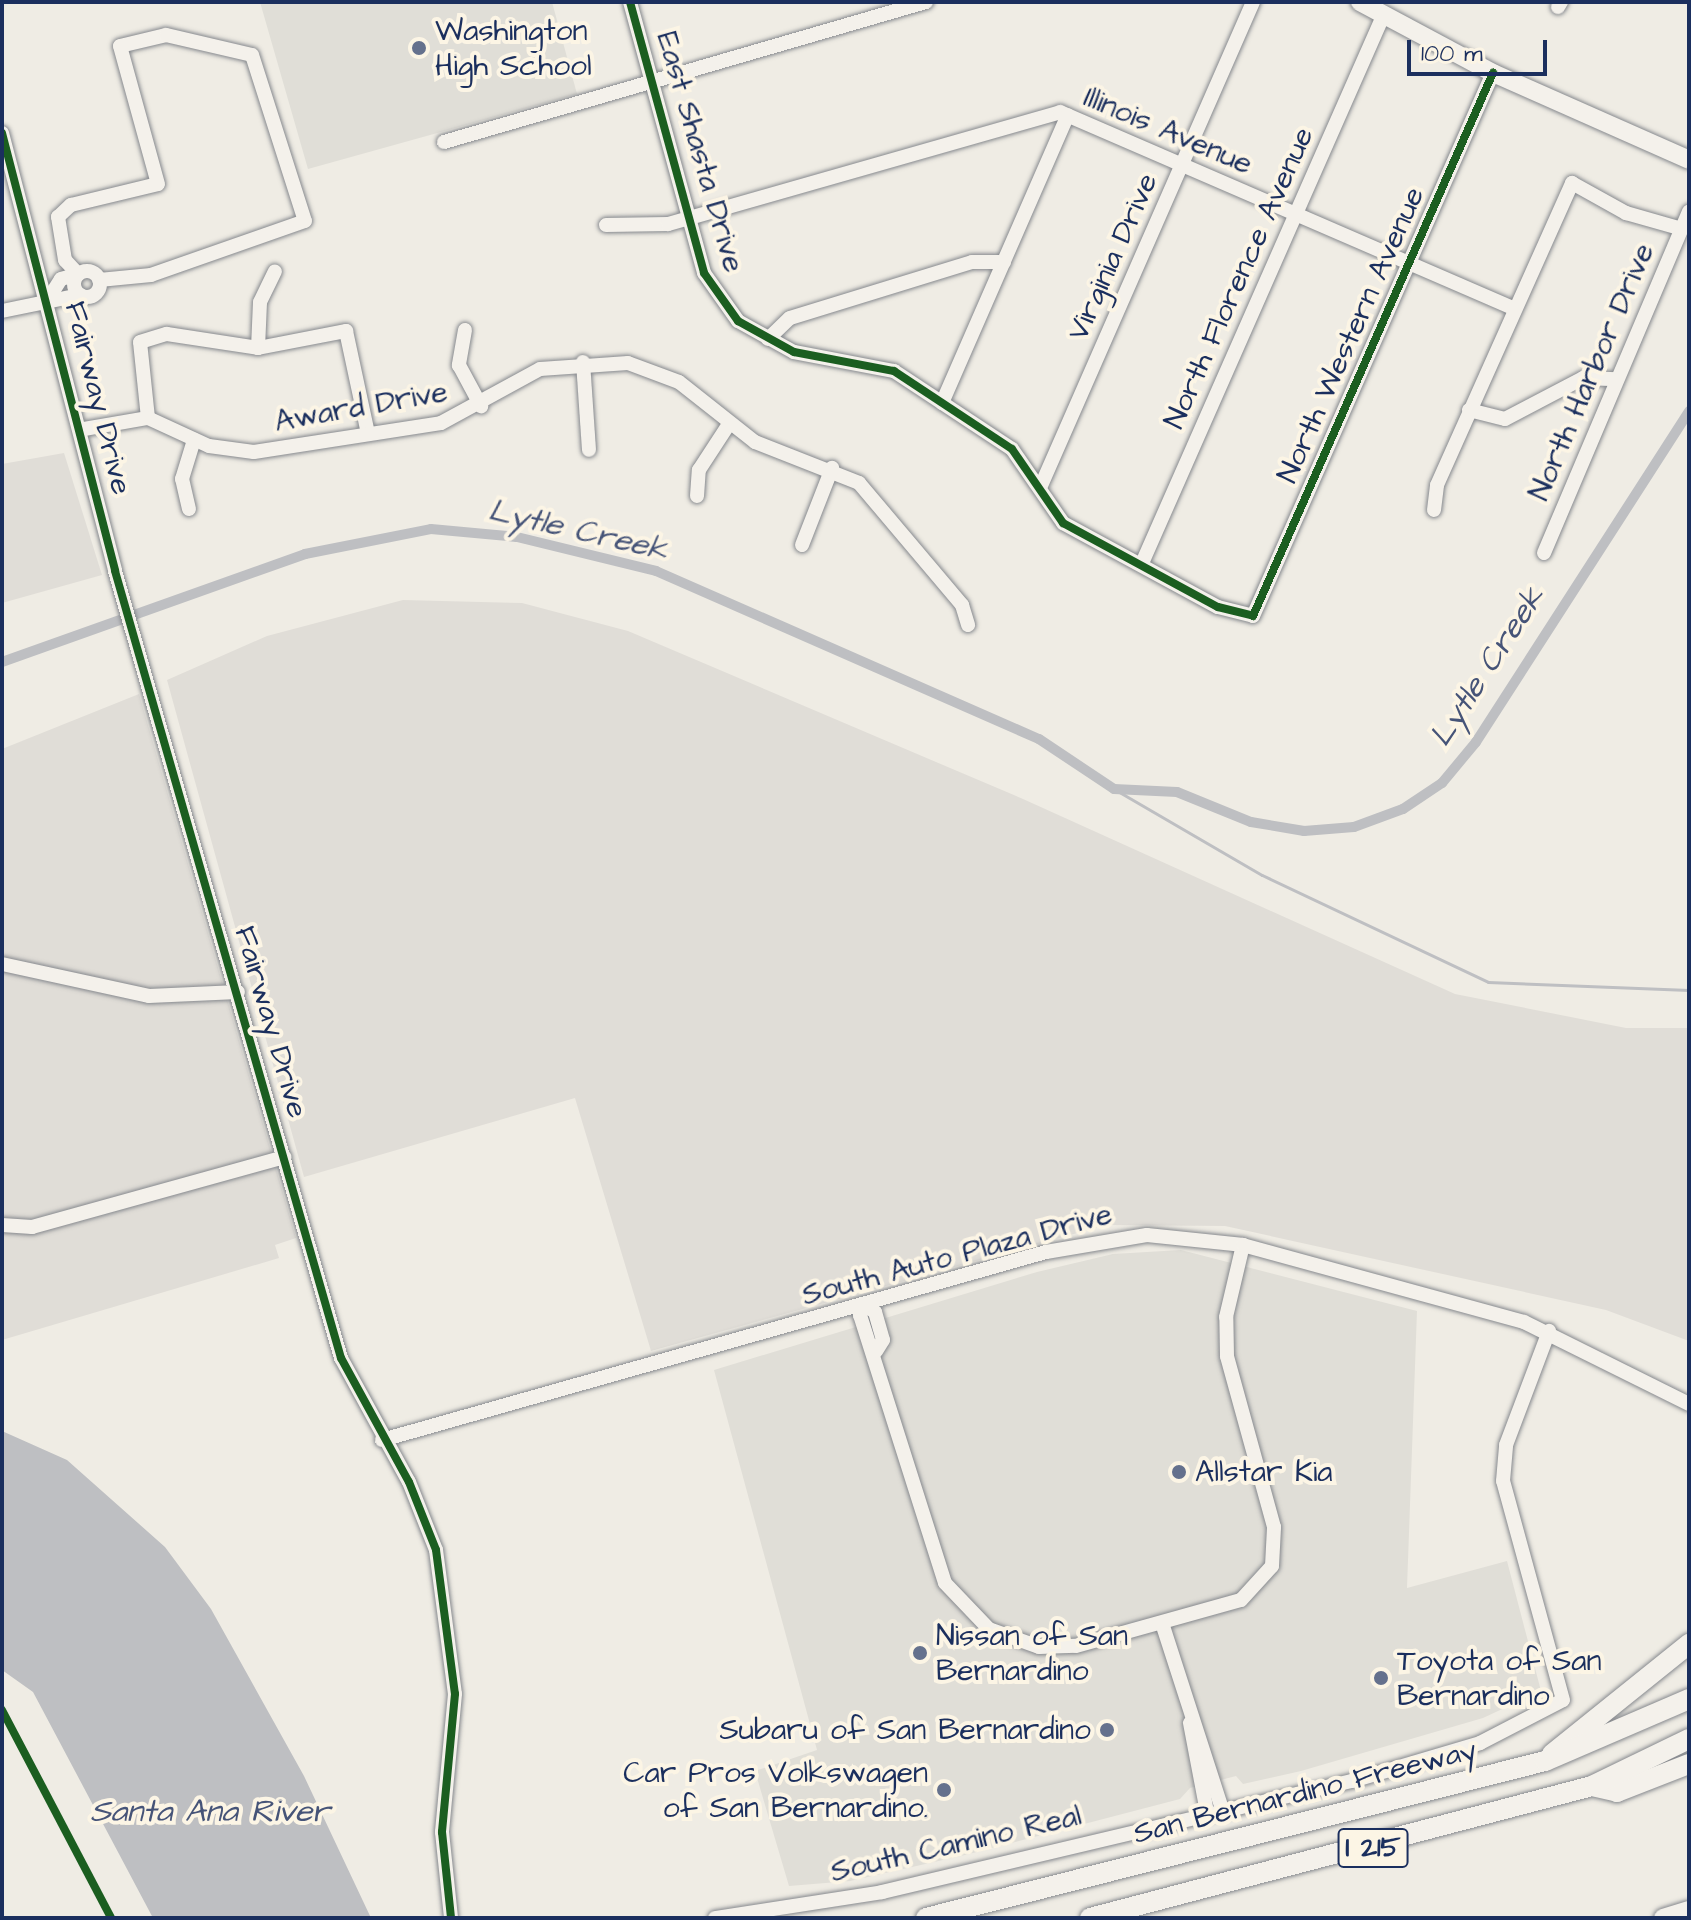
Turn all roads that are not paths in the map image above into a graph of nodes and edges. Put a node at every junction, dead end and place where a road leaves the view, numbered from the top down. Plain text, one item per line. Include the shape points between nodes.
1 (632, 2) edge
2 (926, 2) edge
3 (1253, 2) edge
4 (1360, 2) edge
5 (1383, 16) junction
6 (1493, 73) junction
7 (652, 82) junction
8 (1068, 115) junction
9 (2, 133) edge
10 (444, 142) dead end
11 (1689, 160) edge
12 (1182, 165) junction
13 (1689, 212) edge
14 (1295, 214) junction
15 (689, 217) junction
16 (606, 225) dead end
17 (1682, 229) junction
18 (1004, 262) junction
19 (1409, 265) junction
20 (275, 271) dead end
21 (78, 274) junction
22 (99, 280) junction
23 (80, 295) junction
24 (49, 298) junction
25 (1512, 308) junction
26 (2, 311) edge
27 (465, 330) dead end
28 (768, 339) junction
29 (258, 348) junction
30 (583, 362) junction
31 (1617, 379) junction
32 (942, 403) junction
33 (481, 406) junction
34 (1469, 410) junction
35 (148, 418) junction
36 (727, 427) junction
37 (84, 429) junction
38 (367, 429) junction
39 (194, 440) junction
40 (589, 450) dead end
41 (832, 468) junction
42 (1040, 488) junction
43 (697, 496) dead end
44 (189, 509) dead end
45 (1434, 510) dead end
46 (802, 545) dead end
47 (1544, 553) dead end
48 (1143, 561) junction
49 (1253, 616) joint
50 (968, 625) dead end
51 (2, 964) edge
52 (238, 992) junction
53 (284, 1157) junction
54 (2, 1225) edge
55 (1243, 1245) junction
56 (864, 1305) junction
57 (1549, 1331) junction
58 (1689, 1404) edge
59 (382, 1440) junction
60 (1162, 1623) junction
61 (1689, 1644) edge
62 (1689, 1699) edge
63 (1190, 1723) junction
64 (1689, 1739) edge
65 (1545, 1761) junction
66 (1689, 1764) edge
67 (1592, 1786) junction
68 (1222, 1809) junction
69 (1207, 1812) junction
70 (1152, 1903) junction
71 (1689, 1910) edge
72 (451, 1918) edge
73 (715, 1918) edge
74 (926, 1918) edge
75 (1090, 1918) edge
76 (1109, 1918) edge
77 (1663, 1918) edge

1 - 7 street, East Shasta Drive
2 - 7 street
3 - 12 street, Virginia Drive
4 - 5 main road
5 - 6 main road
5 - 14 street, North Florence Avenue
6 - 11 main road
6 - 19 street, North Western Avenue
7 - 10 street
7 - 15 street, East Shasta Drive
8 - 12 street, Illinois Avenue
8 - 15 street, Illinois Avenue via 1038,114
8 - 18 street
9 - 24 street, Fairway Drive
12 - 14 street, Illinois Avenue
12 - 42 street, Virginia Drive
13 - 17 street, North Harbor Drive
14 - 19 street, Illinois Avenue
14 - 48 street, North Florence Avenue
15 - 16 street, Illinois Avenue via 647,228
15 - 28 street, East Shasta Drive via 715,294 738,321
17 - 25 street via 1626,213 1572,183 1543,257
17 - 31 street, North Harbor Drive
18 - 28 street via 972,262 790,318
18 - 32 street
19 - 25 street, Illinois Avenue
19 - 49 street, North Western Avenue
20 - 29 street via 258,312
21 - 22 street via 90,271
21 - 22 street via 65,260 58,217 71,205 158,184 120,46 166,35 252,55 305,221 151,275
21 - 23 street
21 - 24 street via 61,279
22 - 23 street via 96,293
23 - 24 street
24 - 26 street
24 - 37 street, Fairway Drive
25 - 34 street
27 - 33 street via 459,365
28 - 32 street, East Shasta Drive via 808,356 883,367
29 - 35 street via 167,334 140,342
29 - 38 street via 346,331
30 - 33 street, Award Drive via 540,369
30 - 36 street, Award Drive via 662,373
30 - 40 street
31 - 34 street via 1583,378 1505,419
31 - 47 street, North Harbor Drive
32 - 42 street, East Shasta Drive via 1012,449
33 - 38 street, Award Drive via 441,423
34 - 45 street via 1437,485
35 - 37 street
35 - 39 street, Award Drive
36 - 41 street, Award Drive
36 - 43 street via 699,470
37 - 52 street, Fairway Drive via 115,571
38 - 39 street, Award Drive via 254,452
39 - 44 street via 182,479
41 - 46 street
41 - 50 street, Award Drive via 859,483 903,528 962,605
42 - 48 street, East Shasta Drive via 1063,523
48 - 49 street, East Shasta Drive via 1218,607
51 - 52 street via 149,996
52 - 53 street, Fairway Drive
53 - 54 street via 32,1227
53 - 59 street, Fairway Drive via 341,1358
55 - 56 street, South Auto Plaza Drive via 1147,1235 1091,1241
55 - 57 street, South Auto Plaza Drive
55 - 60 street via 1226,1317 1227,1356 1274,1527 1275,1556 1260,1586 1241,1600
56 - 59 street, South Auto Plaza Drive
56 - 60 street via 875,1312 883,1340 876,1351 935,1562 969,1612 1009,1638 1056,1648
57 - 58 street, South Auto Plaza Drive
57 - 68 street, South Camino Real via 1506,1445 1503,1481 1563,1700 1480,1743
59 - 72 street, Fairway Drive via 424,1514 442,1577 456,1705 442,1832
60 - 63 street
61 - 65 highway
62 - 65 highway, San Bernardino Freeway / I 215
63 - 68 street
63 - 69 street
64 - 67 highway, I 215
65 - 74 highway, San Bernardino Freeway / I 215
66 - 67 highway via 1617,1792
67 - 70 highway, I 215
68 - 69 street, South Camino Real
69 - 73 street, South Camino Real via 882,1892
70 - 75 highway, I 215
70 - 76 highway
71 - 77 main road

